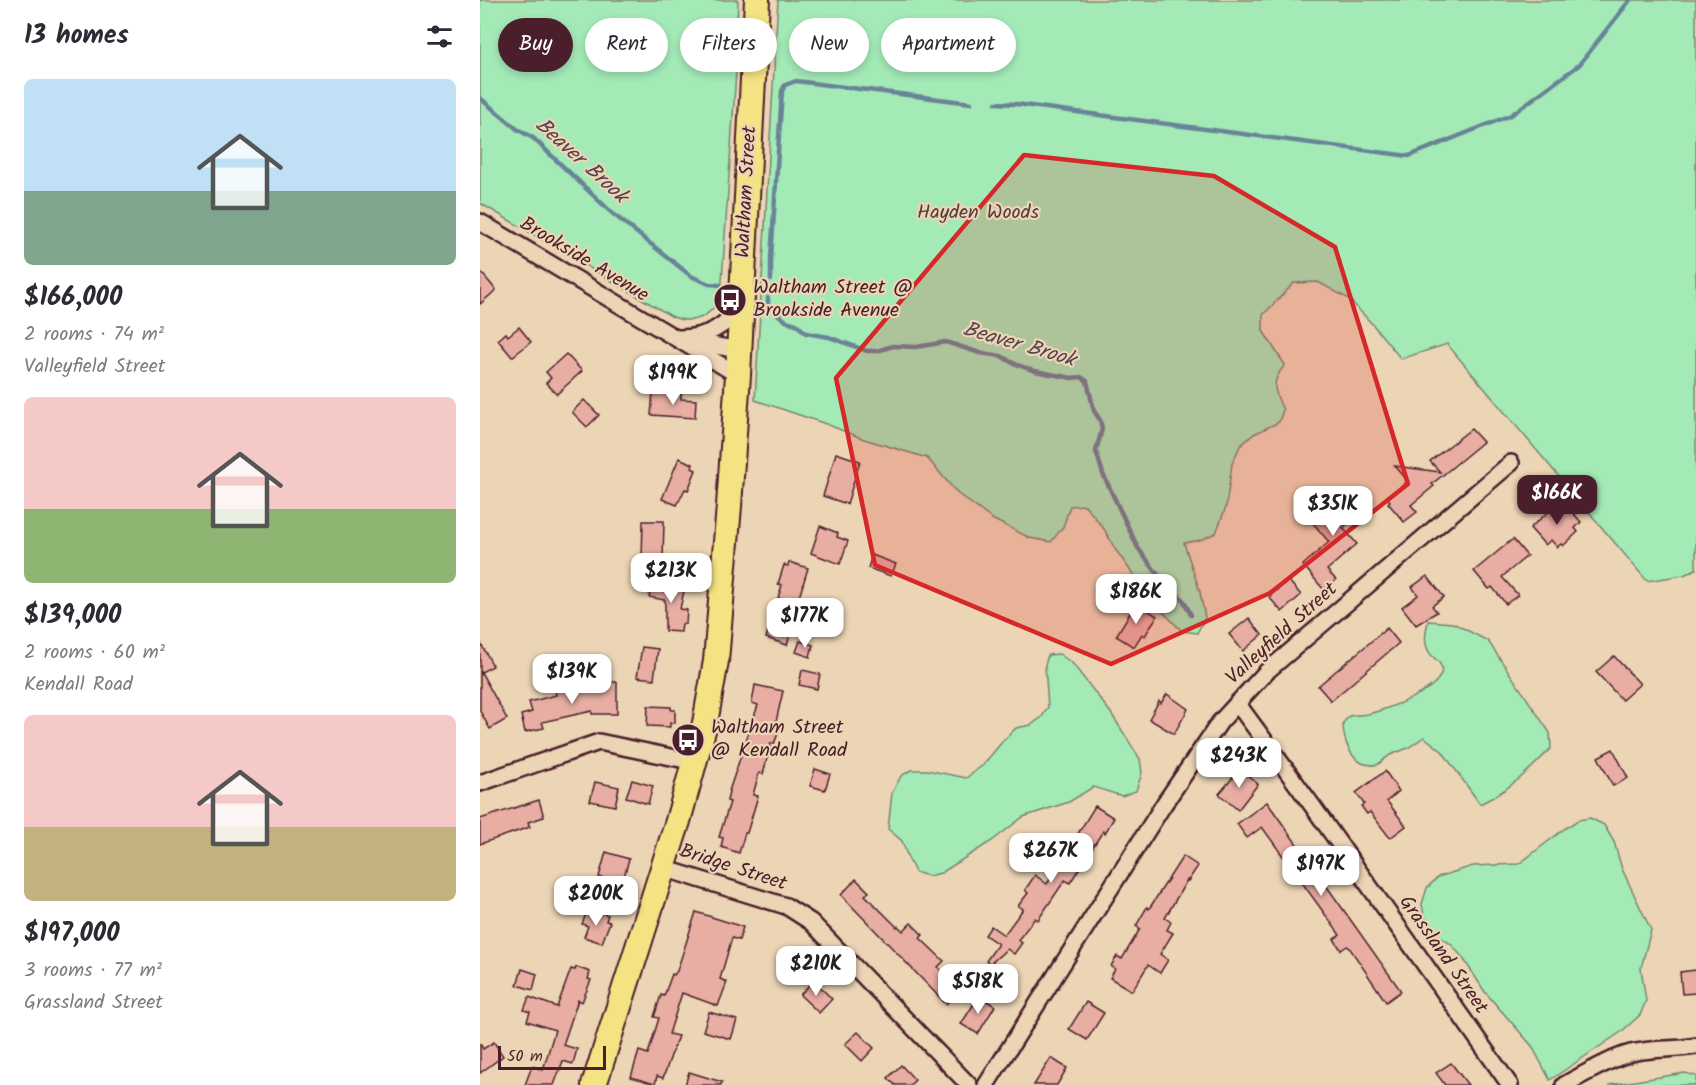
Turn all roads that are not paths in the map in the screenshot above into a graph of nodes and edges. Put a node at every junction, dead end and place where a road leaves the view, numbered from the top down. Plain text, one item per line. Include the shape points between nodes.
1 (757, 0) edge
2 (480, 222) edge
3 (741, 301) junction
4 (673, 336) junction
5 (739, 350) junction
6 (738, 375) junction
7 (1510, 463) dead end
8 (1237, 703) junction
9 (695, 762) junction
10 (481, 782) edge
11 (663, 868) junction
12 (1696, 1046) edge
13 (594, 1085) edge
14 (969, 1085) edge
15 (986, 1085) edge
16 (1510, 1085) edge
17 (1564, 1085) edge

1 - 3 main road, Waltham Street
2 - 4 street, Brookside Avenue
3 - 4 street via 731,318 715,330 697,337
3 - 5 main road, Waltham Street
4 - 5 street, Brookside Avenue
4 - 6 street, Brookside Avenue
5 - 6 main road, Waltham Street
6 - 9 main road, Waltham Street via 720,630
7 - 8 street, Valleyfield Street via 1266,672
8 - 15 street, Valleyfield Street via 1164,804
8 - 16 street, Grassland Street
9 - 10 street via 598,742
9 - 11 main road, Waltham Street
11 - 13 main road, Waltham Street
11 - 14 street, Bridge Street via 786,906 811,922
12 - 17 street via 1634,1052

